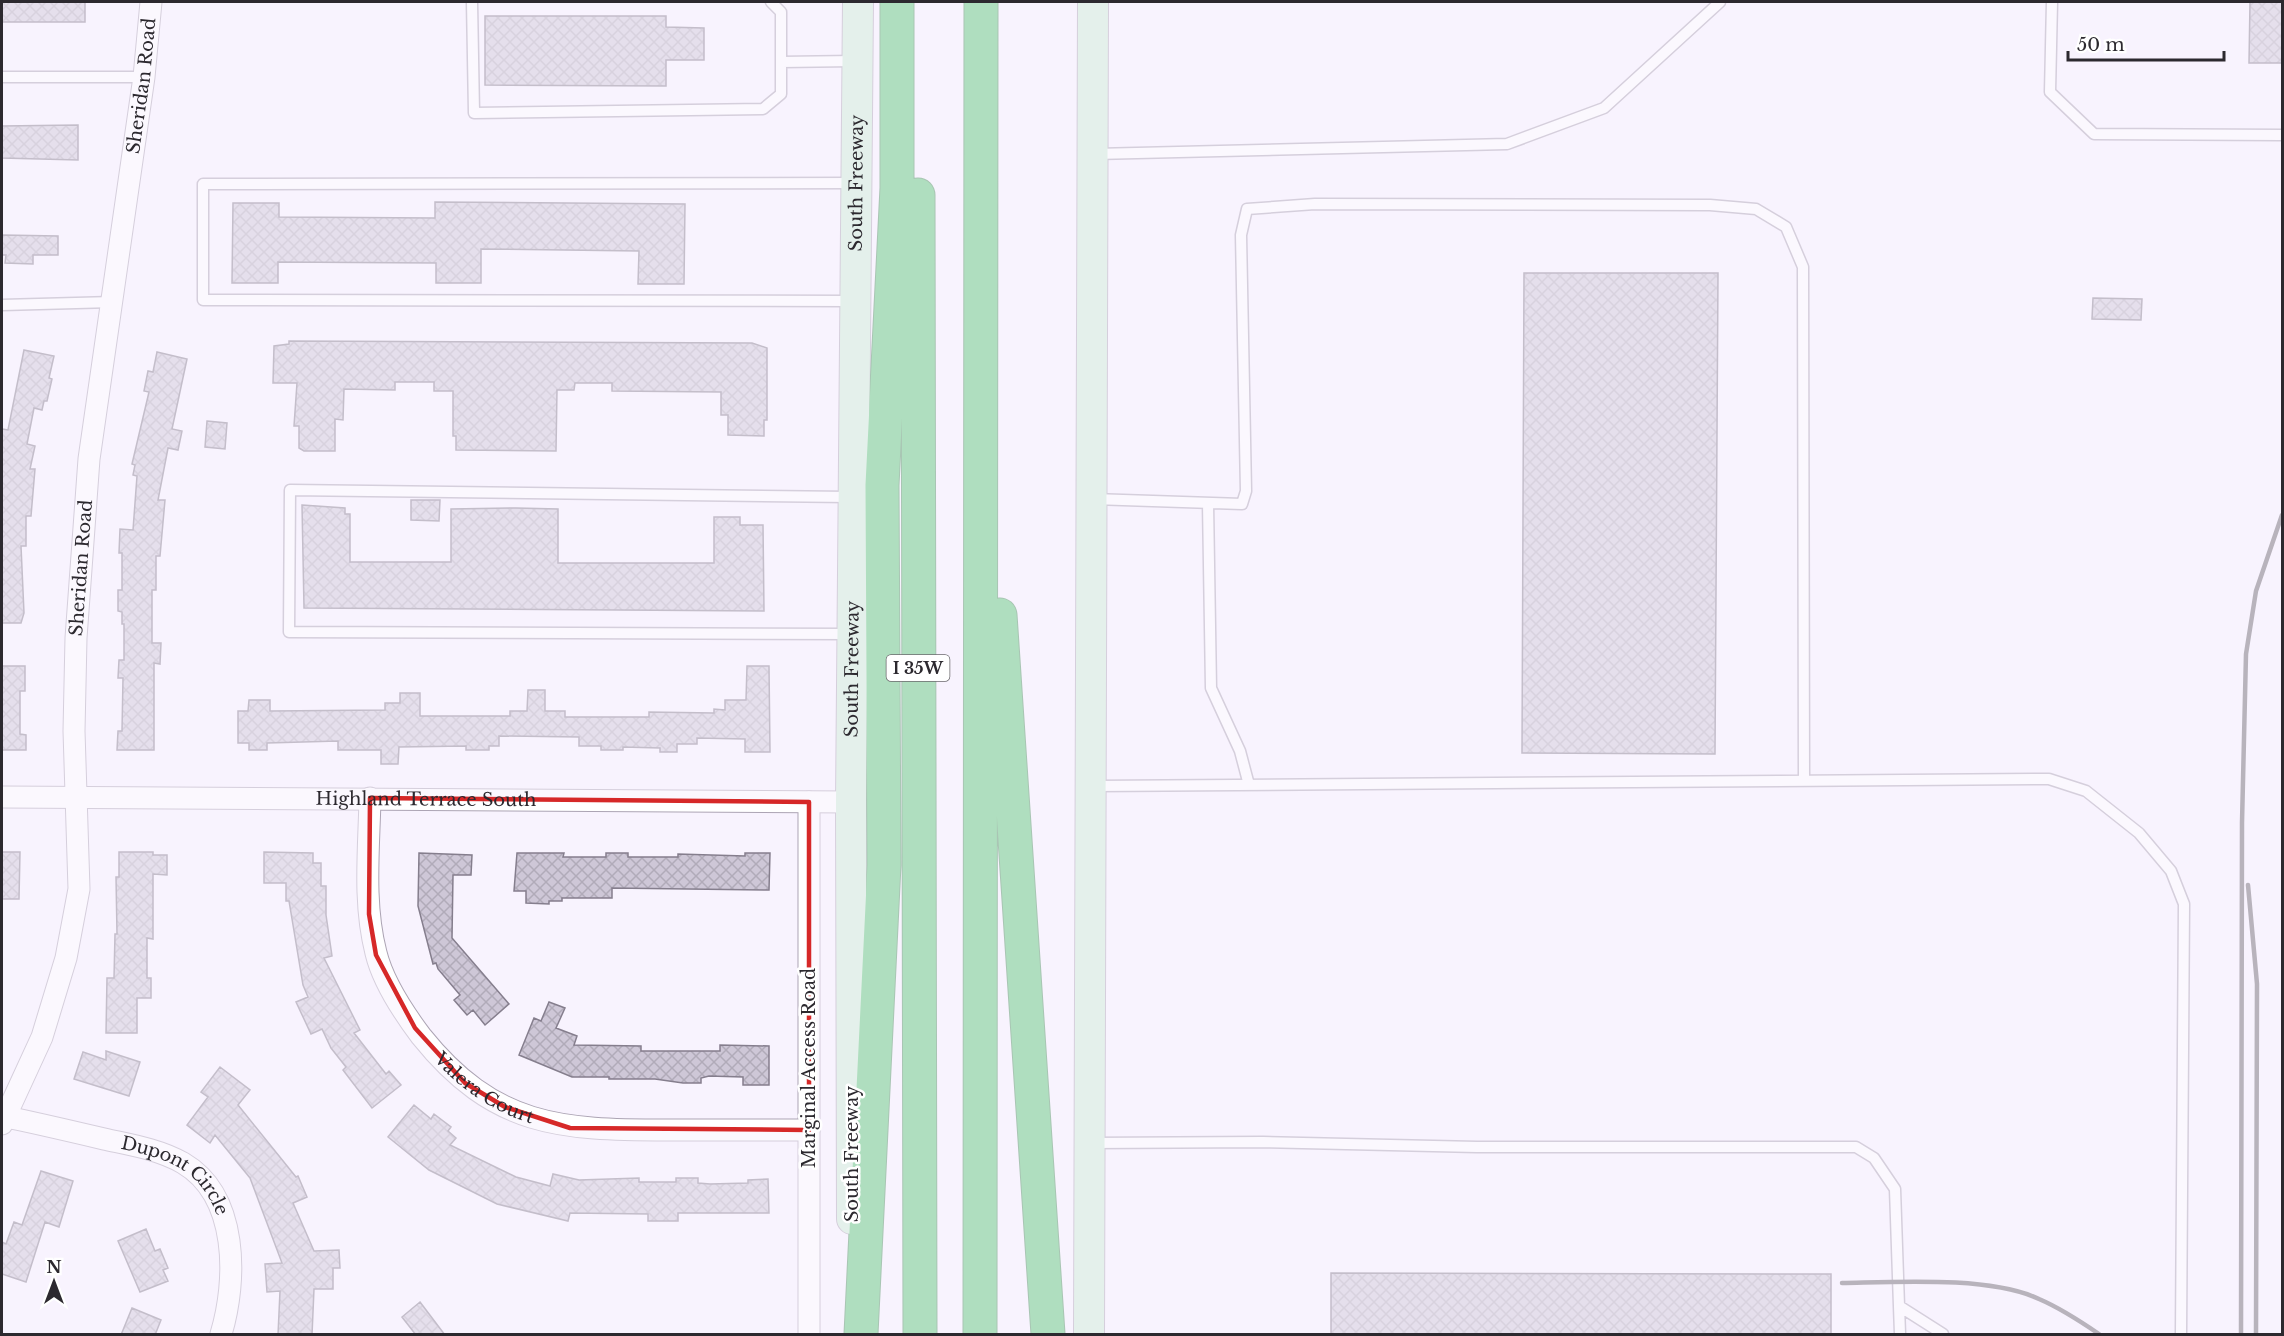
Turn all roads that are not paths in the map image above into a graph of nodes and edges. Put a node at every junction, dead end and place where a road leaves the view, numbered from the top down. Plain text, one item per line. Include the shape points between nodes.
1 (151, 2) edge
2 (472, 2) edge
3 (771, 2) edge
4 (858, 2) edge
5 (897, 2) edge
6 (917, 2) edge
7 (981, 2) edge
8 (1093, 2) edge
9 (1720, 2) edge
10 (2052, 2) edge
11 (858, 61) junction
12 (782, 62) junction
13 (2, 77) edge
14 (144, 77) junction
15 (2283, 135) edge
16 (1092, 154) junction
17 (857, 183) junction
18 (980, 264) junction
19 (856, 301) junction
20 (113, 302) junction
21 (2, 305) edge
22 (854, 497) junction
23 (1090, 498) junction
24 (1208, 503) junction
25 (852, 634) junction
26 (1804, 781) junction
27 (1249, 785) junction
28 (1090, 786) junction
29 (2, 797) edge
30 (76, 797) junction
31 (370, 798) junction
32 (809, 802) junction
33 (851, 802) junction
34 (3, 1119) edge
35 (809, 1130) junction
36 (1090, 1143) junction
37 (1899, 1306) junction
38 (221, 1335) edge
39 (809, 1335) edge
40 (853, 1335) edge
41 (861, 1335) edge
42 (920, 1335) edge
43 (980, 1335) edge
44 (1048, 1335) edge
45 (1089, 1335) edge
46 (1900, 1335) edge
47 (1943, 1335) edge
48 (2181, 1335) edge

1 - 14 street, Sheridan Road
2 - 12 lane via 474,113 763,109 782,94
3 - 12 lane via 782,12
4 - 11 main road, South Freeway
5 - 41 highway via 897,188 882,485 884,865
6 - 42 highway, I 35W
7 - 18 highway
8 - 16 main road
9 - 16 lane via 1605,108 1507,144
10 - 15 lane via 2050,92 2094,134
11 - 12 lane
11 - 17 main road, South Freeway
13 - 14 lane
14 - 20 street, Sheridan Road
16 - 23 main road
17 - 19 main road, South Freeway
17 - 19 lane via 203,184 203,300
18 - 43 highway
18 - 44 highway via 1005,713
19 - 22 main road, South Freeway
20 - 21 lane
20 - 30 street, Sheridan Road via 89,459 76,638
22 - 25 main road, South Freeway
22 - 25 lane via 290,490 289,632
23 - 24 lane
23 - 28 main road
24 - 26 lane via 1242,504 1246,491 1241,235 1247,209 1315,204 1710,205 1756,209 1786,227 1803,267
24 - 27 lane via 1211,688 1240,751
25 - 33 main road, South Freeway
26 - 27 lane
26 - 48 lane via 2049,779 2086,790 2139,833 2171,871 2184,904 2185,934
27 - 28 lane
28 - 36 main road
29 - 30 street, Highland Terrace South
30 - 31 street, Highland Terrace South
30 - 34 street, Sheridan Road via 78,889 66,958 42,1037
31 - 32 street, Highland Terrace South
31 - 35 street, Valera Court via 369,914 376,955 415,1028 465,1083 505,1107 570,1128
32 - 33 street, Highland Terrace South
32 - 35 street, Marginal Access Road
33 - 40 main road, South Freeway
34 - 38 street, Dupont Circle via 157,1151 185,1164 220,1207 231,1247 228,1309
35 - 39 street, Marginal Access Road
36 - 37 lane via 1856,1147 1874,1158 1895,1189
36 - 45 main road
37 - 46 lane
37 - 47 lane

